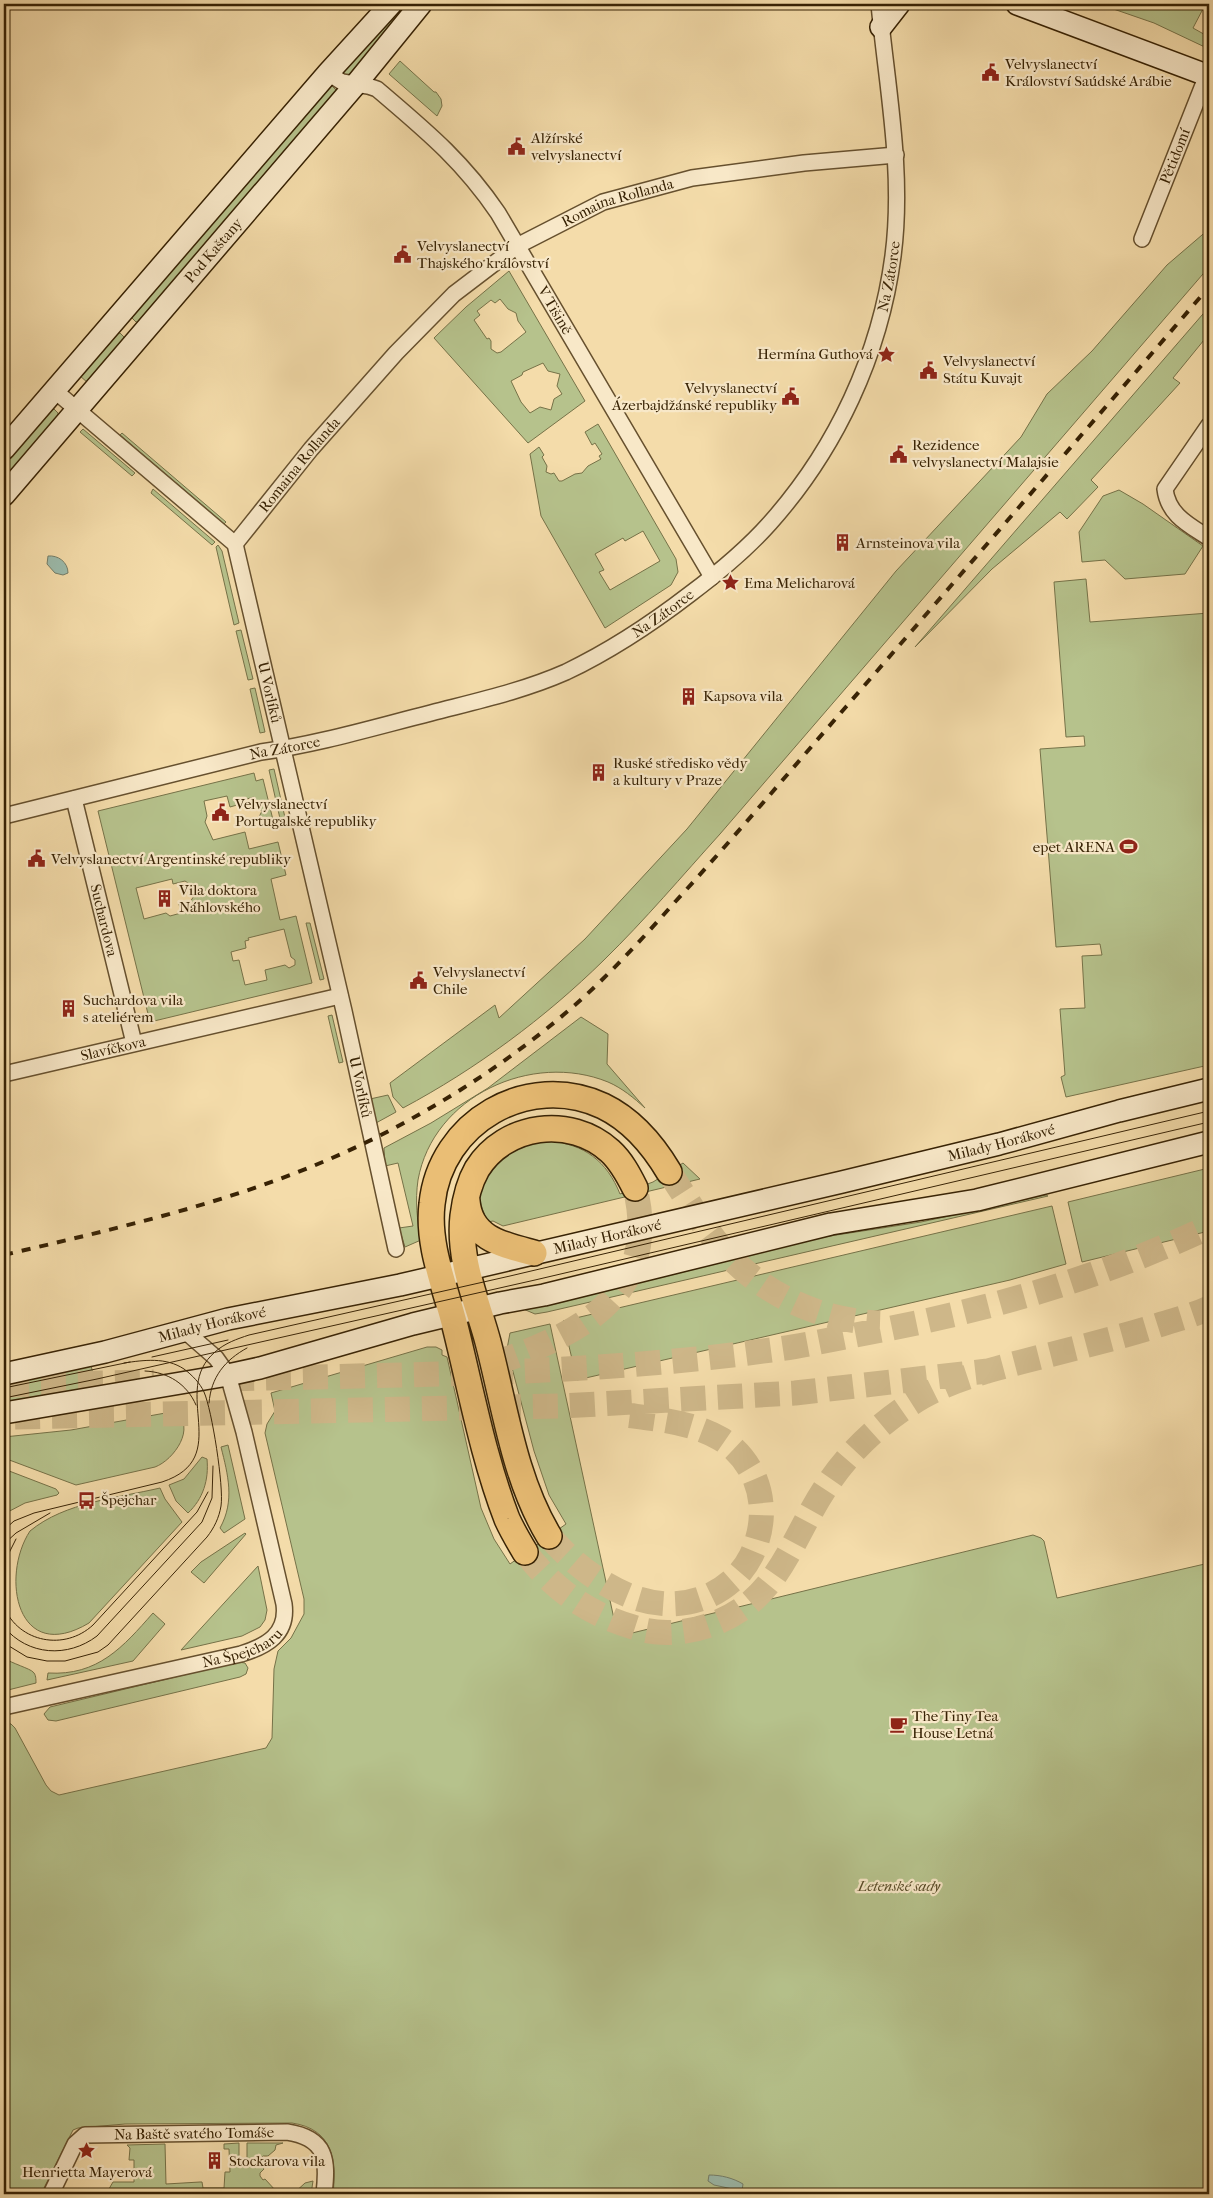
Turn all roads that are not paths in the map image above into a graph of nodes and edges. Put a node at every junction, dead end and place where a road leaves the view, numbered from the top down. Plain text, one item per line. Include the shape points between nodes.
1 (391, 4) edge
2 (421, 4) edge
3 (878, 4) edge
4 (899, 4) edge
5 (1017, 4) edge
6 (881, 27) junction
7 (328, 73) junction
8 (1208, 75) edge
9 (356, 84) junction
10 (896, 155) junction
11 (1142, 239) dead end
12 (517, 246) junction
13 (54, 390) junction
14 (77, 409) junction
15 (1209, 426) edge
16 (4, 449) edge
17 (4, 495) edge
18 (1209, 538) edge
19 (235, 544) junction
20 (712, 577) junction
21 (282, 749) junction
22 (74, 799) junction
23 (4, 816) edge
24 (340, 996) junction
25 (134, 1043) junction
26 (4, 1074) edge
27 (1209, 1089) edge
28 (1209, 1142) edge
29 (669, 1172) tunnel mouth
30 (635, 1188) tunnel mouth
31 (467, 1198) junction
32 (396, 1249) dead end
33 (534, 1253) junction
34 (466, 1269) junction
35 (440, 1276) junction
36 (478, 1308) junction
37 (452, 1314) junction
38 (185, 1331) junction
39 (4, 1374) edge
40 (228, 1375) junction
41 (4, 1413) edge
42 (549, 1536) tunnel mouth
43 (525, 1552) tunnel mouth
44 (4, 1707) edge
45 (51, 2194) edge
46 (324, 2194) edge

1 - 7 main road, Pod Kaštany
2 - 9 main road, Pod Kaštany
3 - 6 street, Na Zátorce
4 - 6 main road
5 - 8 main road
6 - 10 street, Na Zátorce
7 - 9 street, V Tišině via 342,82
7 - 13 main road, Pod Kaštany
8 - 11 street, Pětidomí
9 - 12 street, V Tišině via 377,89 467,170
9 - 14 main road, Pod Kaštany
10 - 12 street, Romaina Rollanda via 804,162 692,178 603,202
10 - 20 street, Na Zátorce via 896,222 887,293 872,346 848,407 832,439 792,497 744,550
12 - 19 street, Romaina Rollanda via 454,294 396,353 311,449
12 - 20 street, V Tišině
13 - 14 street
13 - 16 main road, Pod Kaštany
14 - 17 main road, Pod Kaštany
14 - 19 street
15 - 18 street via 1165,488 1173,512
19 - 21 street, U Vorlíků
20 - 21 street, Na Zátorce via 669,611 602,654 555,676 514,691 301,747
21 - 22 street, Na Zátorce
21 - 24 street, U Vorlíků
22 - 23 street, Na Zátorce
22 - 25 street, Suchardova
24 - 25 street, Slavíčkova
24 - 32 street, U Vorlíků
25 - 26 street, Slavíčkova
27 - 33 main road, Milady Horákové via 980,1148
28 - 36 main road via 977,1200 831,1224 544,1295
29 - 35 highway via 640,1134 603,1106 559,1095 532,1096 504,1104 478,1120 457,1140 437,1178 431,1227
30 - 31 highway via 620,1162 599,1143 575,1132 550,1129 520,1134 494,1150 477,1170
31 - 33 highway via 473,1222 484,1235
31 - 34 highway via 462,1225
33 - 34 main road, Milady Horákové
34 - 35 main road, Milady Horákové
34 - 36 highway
35 - 37 highway
35 - 38 main road, Milady Horákové via 244,1315
36 - 37 main road
36 - 42 highway via 521,1475 532,1506
37 - 40 main road
37 - 43 highway via 492,1474 508,1520
38 - 39 main road, Milady Horákové
38 - 40 street via 216,1358
40 - 41 main road
40 - 44 street, Na Špejcharu via 284,1604 280,1632 268,1643 241,1654
45 - 46 street, Na Baště svatého Tomáše via 75,2144 85,2135 287,2132 309,2138 319,2147 326,2162

